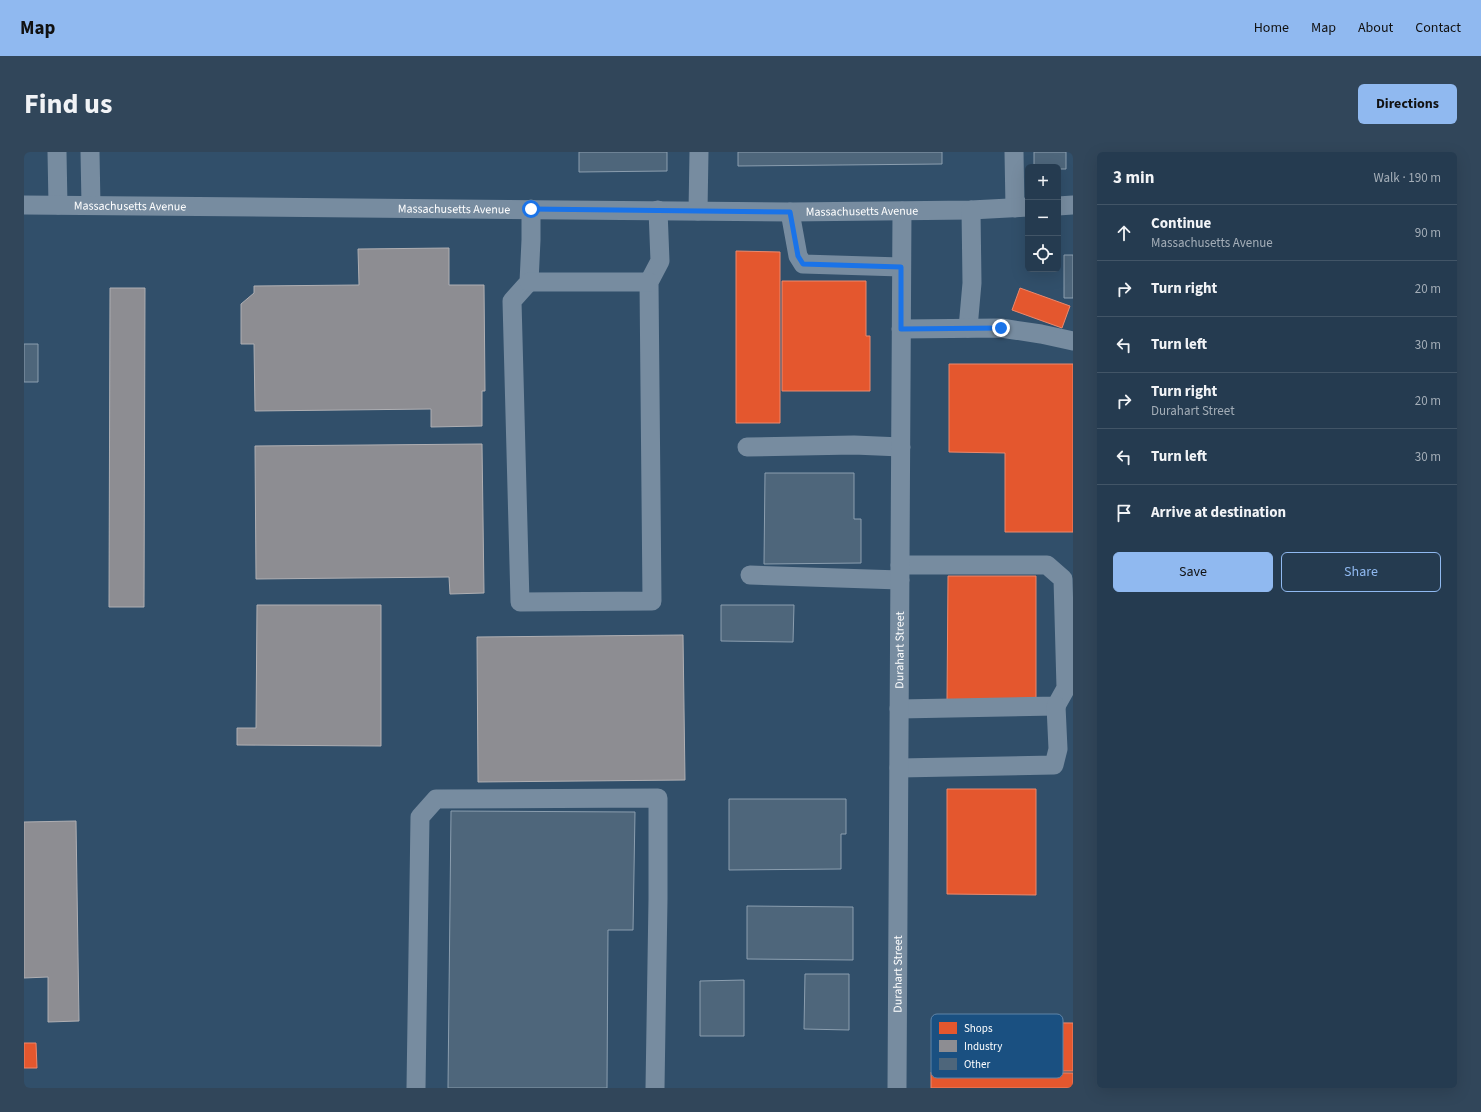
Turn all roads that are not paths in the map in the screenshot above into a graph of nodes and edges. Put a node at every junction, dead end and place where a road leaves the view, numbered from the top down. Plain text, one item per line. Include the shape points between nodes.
1 (57, 152) edge
2 (90, 152) edge
3 (699, 152) edge
4 (1014, 152) edge
5 (24, 204) edge
6 (58, 205) junction
7 (91, 205) junction
8 (1073, 205) edge
9 (1061, 206) edge
10 (1021, 208) edge
11 (531, 209) junction
12 (658, 210) junction
13 (970, 210) junction
14 (698, 211) junction
15 (790, 212) junction
16 (902, 212) junction
17 (901, 267) junction
18 (529, 282) junction
19 (649, 282) junction
20 (968, 328) junction
21 (901, 329) junction
22 (1073, 341) edge
23 (747, 447) dead end
24 (900, 447) junction
25 (900, 572) junction
26 (750, 575) dead end
27 (1056, 706) junction
28 (899, 709) junction
29 (899, 768) junction
30 (416, 1088) edge
31 (655, 1088) edge
32 (897, 1088) edge

1 - 6 street
2 - 7 street
3 - 14 street
4 - 10 street
5 - 6 street, Massachusetts Avenue
6 - 7 street, Massachusetts Avenue
7 - 11 street, Massachusetts Avenue
8 - 9 street
10 - 13 street, Massachusetts Avenue
11 - 12 street, Massachusetts Avenue
11 - 18 street
12 - 14 street, Massachusetts Avenue
12 - 19 street via 660,261
13 - 16 street, Massachusetts Avenue
13 - 20 street via 972,283
14 - 15 street, Massachusetts Avenue
15 - 16 street, Massachusetts Avenue
15 - 17 street via 798,256 803,264
16 - 17 street, Durahart Street
17 - 21 street, Durahart Street
18 - 19 street
18 - 19 street via 512,301 520,602 652,601
20 - 21 street
20 - 22 street via 1001,328
21 - 24 street, Durahart Street
23 - 24 street
24 - 25 street, Durahart Street
25 - 26 street
25 - 27 street via 1047,565 1063,579 1066,688
25 - 28 street, Durahart Street
27 - 28 street
27 - 29 street via 1058,749 1054,765
28 - 29 street, Durahart Street
29 - 32 street, Durahart Street
30 - 31 street via 420,817 436,799 658,798

